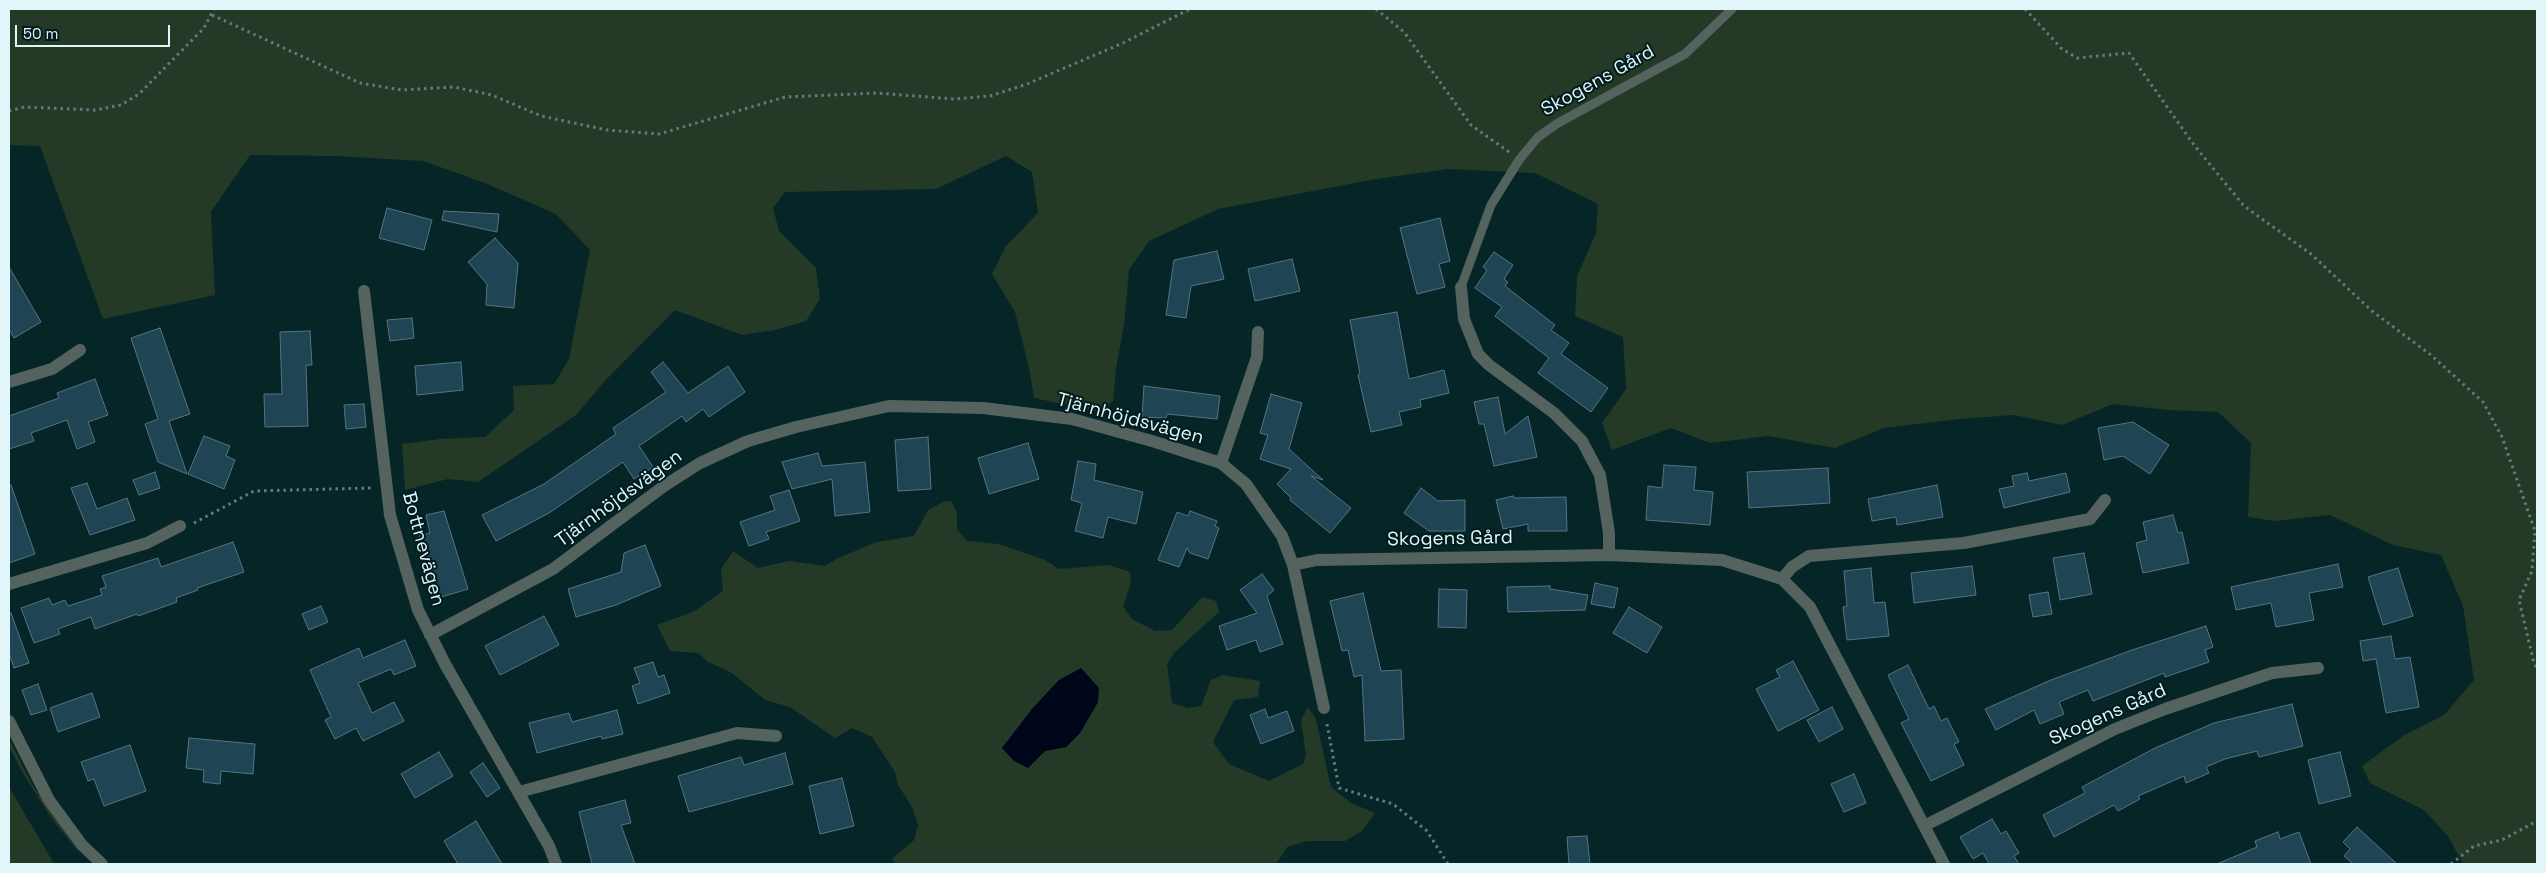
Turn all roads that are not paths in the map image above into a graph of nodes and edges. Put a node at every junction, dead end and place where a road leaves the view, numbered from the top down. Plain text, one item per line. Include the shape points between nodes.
1 (1732, 9) edge
2 (1462, 287) joint
3 (364, 290) dead end
4 (1258, 332) dead end
5 (80, 350) dead end
6 (9, 382) edge
7 (1221, 463) junction
8 (2105, 500) dead end
9 (180, 526) road end
10 (1609, 555) junction
11 (1293, 565) junction
12 (1782, 579) junction
13 (9, 584) edge
14 (430, 635) junction
15 (2318, 668) dead end
16 (1324, 708) road end
17 (9, 721) edge
18 (776, 736) dead end
19 (519, 792) junction
20 (1924, 826) junction
21 (102, 864) edge
22 (556, 864) edge
23 (1944, 864) edge

1 - 2 lane, Skogens Gård via 1685,54 1538,137 1519,160 1491,205
2 - 10 street, Skogens Gård via 1464,319 1478,354 1489,366 1554,413 1582,441 1600,475 1609,525
3 - 14 street, Bottnevägen via 390,515 418,610
4 - 7 street, Tjärnhöjdsvägen via 1257,357
5 - 6 street via 52,369
7 - 11 street, Tjärnhöjdsvägen via 1246,484 1282,536
7 - 14 street, Tjärnhöjdsvägen via 1072,420 983,408 888,406 748,441 700,463 553,569
8 - 12 street via 2090,519 1973,541 1809,556 1792,567
9 - 13 street via 147,543
10 - 11 street, Skogens Gård via 1317,560
10 - 12 street, Skogens Gård via 1722,560
11 - 16 street, Tjärnhöjdsvägen
12 - 20 street, Skogens Gård via 1810,607
14 - 19 street, Bottnevägen
15 - 20 street, Skogens Gård via 2272,673 2115,729
17 - 21 street via 49,800 82,845
18 - 19 street via 737,733
19 - 22 street, Bottnevägen
20 - 23 street, Skogens Gård

